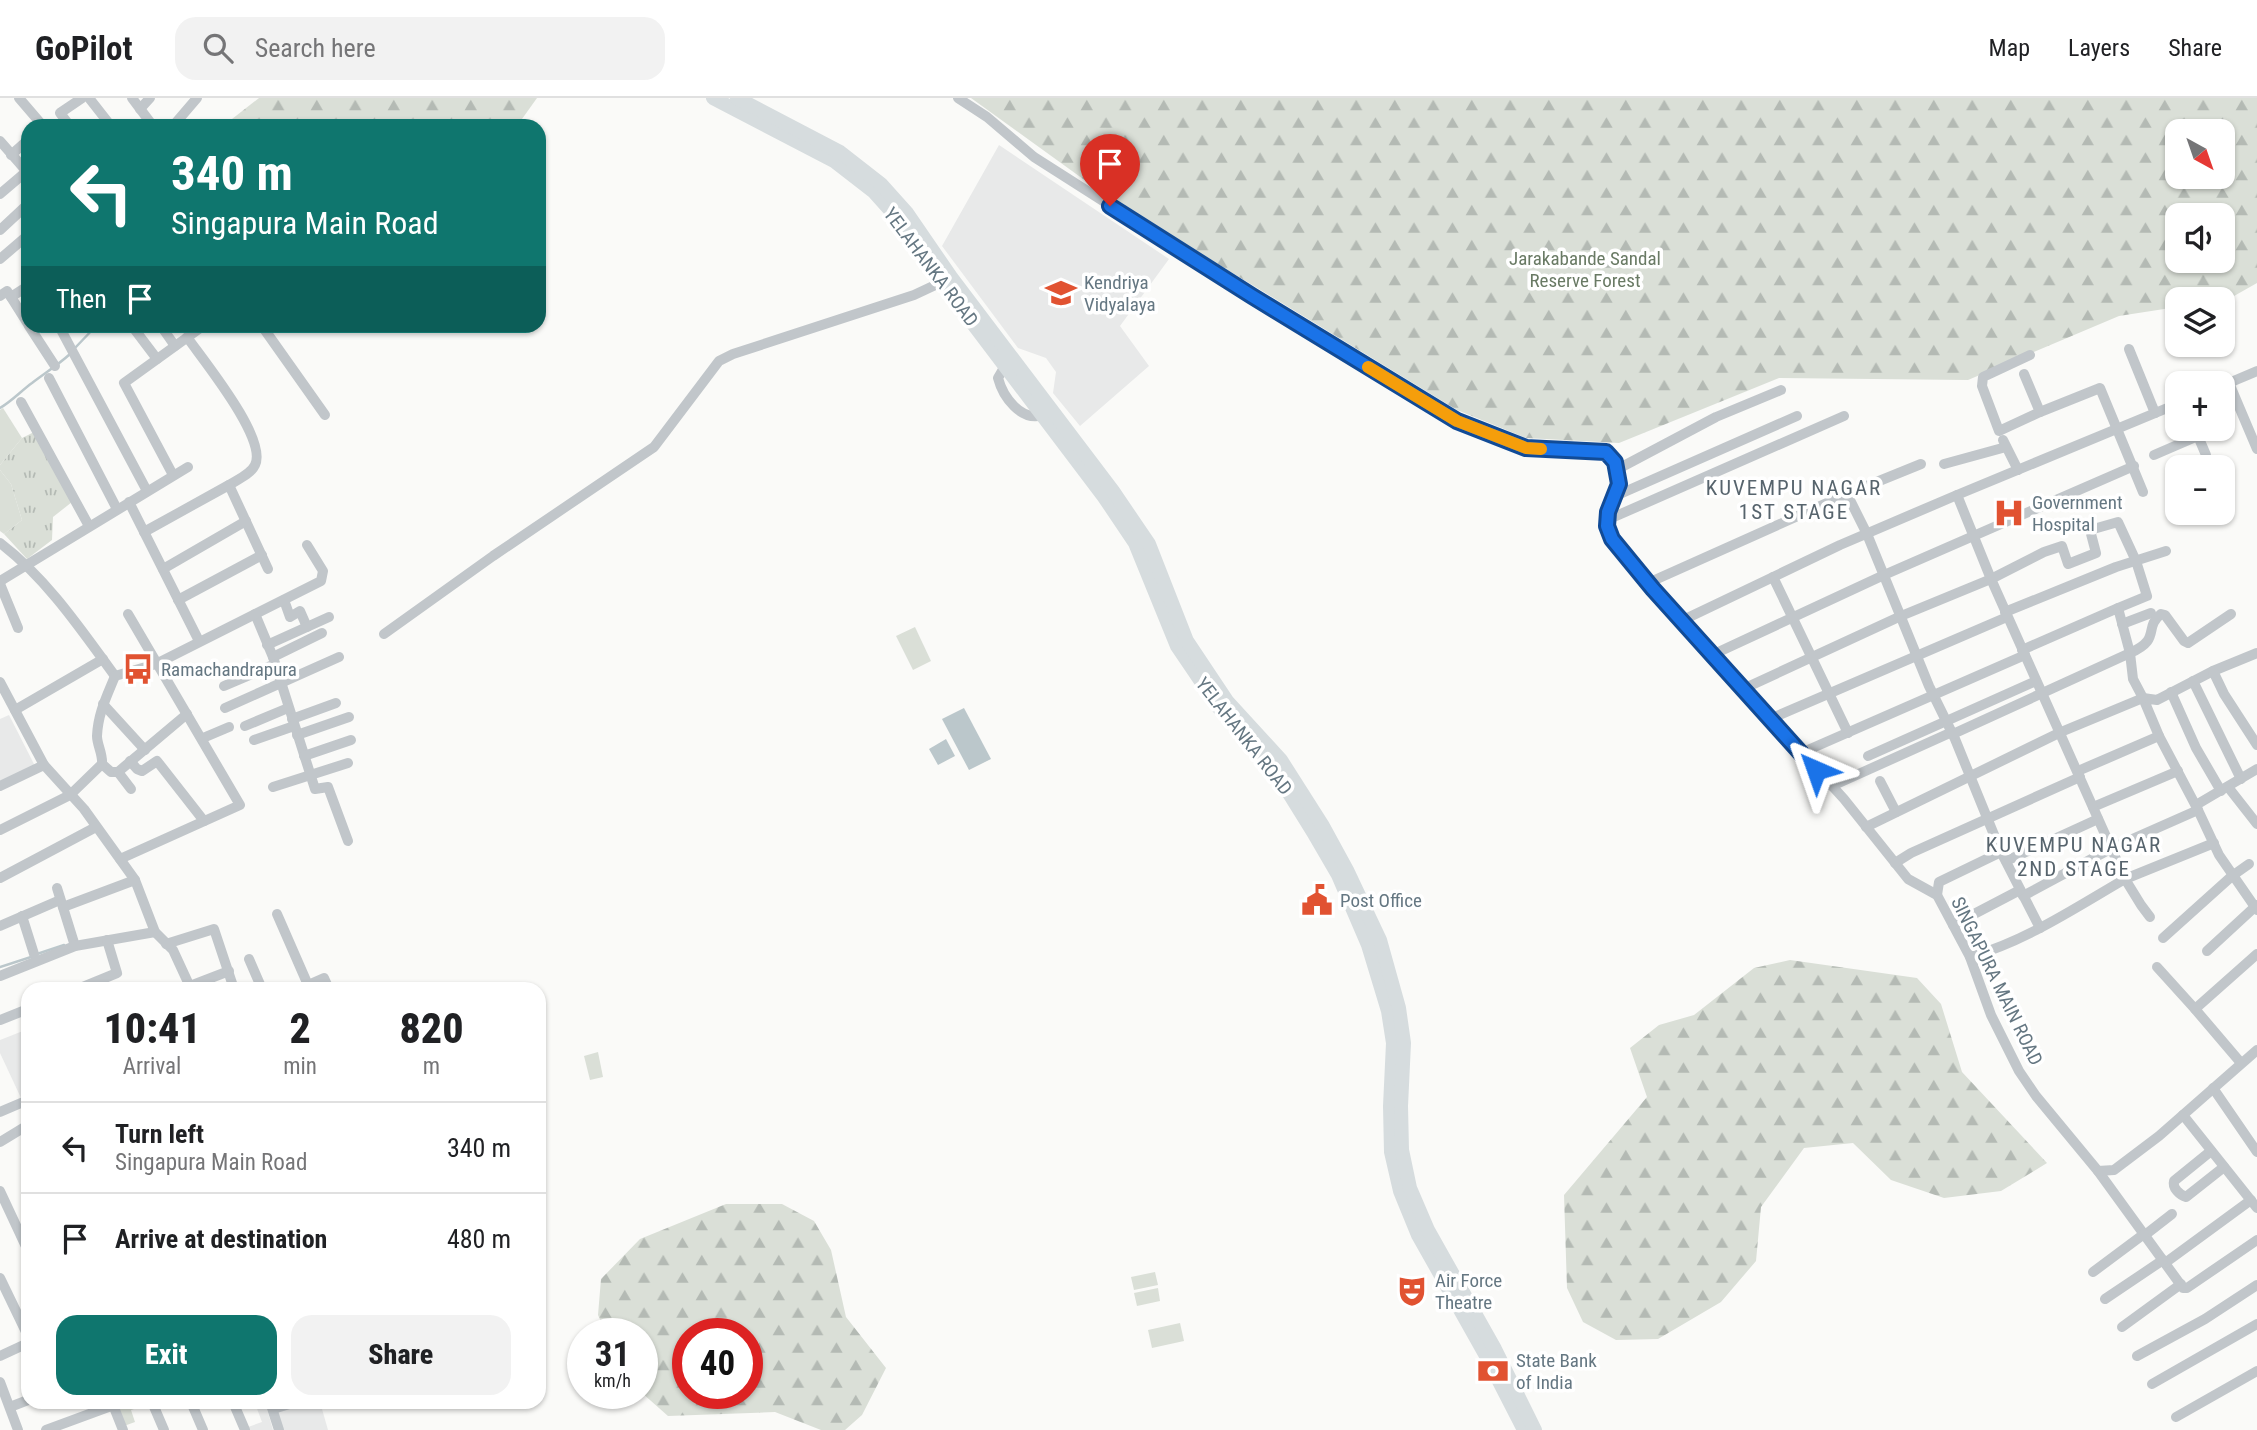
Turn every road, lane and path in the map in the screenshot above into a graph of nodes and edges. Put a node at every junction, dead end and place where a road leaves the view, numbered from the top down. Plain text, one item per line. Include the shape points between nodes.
1 (19, 98) edge
2 (82, 98) edge
3 (89, 98) edge
4 (132, 98) edge
5 (150, 98) edge
6 (197, 98) edge
7 (713, 98) edge
8 (737, 98) edge
9 (958, 98) edge
10 (140, 109) junction
11 (60, 113) junction
12 (38, 119) edge
13 (53, 119) edge
14 (65, 119) edge
15 (106, 119) edge
16 (146, 119) edge
17 (179, 119) edge
18 (0, 141) edge
19 (21, 146) edge
20 (10, 155) junction
21 (21, 166) edge
22 (21, 177) edge
23 (0, 194) edge
24 (21, 210) edge
25 (0, 230) edge
26 (21, 241) edge
27 (0, 259) edge
28 (0, 279) edge
29 (947, 280) junction
30 (6, 295) edge
31 (21, 315) edge
32 (34, 333) edge
33 (64, 333) edge
34 (137, 333) edge
35 (166, 333) edge
36 (192, 333) edge
37 (267, 333) edge
38 (187, 337) junction
39 (175, 346) junction
40 (2129, 349) dead end
41 (2030, 355) dead end
42 (157, 359) junction
43 (55, 366) dead end
44 (2257, 371) edge
45 (2024, 374) dead end
46 (49, 378) dead end
47 (2235, 380) edge
48 (1781, 390) dead end
49 (21, 402) dead end
50 (2235, 403) edge
51 (2165, 409) edge
52 (2040, 412) junction
53 (2155, 413) junction
54 (325, 415) dead end
55 (1797, 416) dead end
56 (1844, 416) dead end
57 (2117, 428) junction
58 (1999, 431) junction
59 (2180, 441) edge
60 (2201, 441) edge
61 (2006, 447) junction
62 (2257, 449) edge
63 (2154, 455) dead end
64 (2206, 455) dead end
65 (1921, 464) dead end
66 (1944, 464) dead end
67 (2134, 466) junction
68 (188, 467) dead end
69 (1616, 470) junction
70 (2018, 470) junction
71 (173, 475) junction
72 (229, 485) junction
73 (147, 491) junction
74 (2143, 492) dead end
75 (1847, 494) junction
76 (1957, 495) junction
77 (1614, 497) junction
78 (129, 502) junction
79 (117, 509) junction
80 (1608, 520) junction
81 (246, 521) junction
82 (89, 526) junction
83 (144, 532) junction
84 (1867, 534) junction
85 (1972, 536) junction
86 (0, 543) edge
87 (307, 545) dead end
88 (2165, 551) dead end
89 (262, 555) junction
90 (2136, 561) junction
91 (26, 565) junction
92 (163, 569) junction
93 (268, 569) dead end
94 (1884, 575) junction
95 (1773, 577) junction
96 (1991, 579) junction
97 (1648, 583) junction
98 (178, 600) junction
99 (284, 600) junction
100 (2118, 608) junction
101 (2151, 613) dead end
102 (128, 614) dead end
103 (255, 614) junction
104 (2231, 614) dead end
105 (2006, 615) junction
106 (1901, 616) junction
107 (329, 617) dead end
108 (1793, 618) junction
109 (1681, 621) junction
110 (2122, 624) junction
111 (307, 627) junction
112 (18, 628) dead end
113 (322, 633) dead end
114 (384, 634) dead end
115 (199, 641) junction
116 (267, 645) junction
117 (2023, 652) junction
118 (2130, 653) junction
119 (2257, 653) edge
120 (1712, 655) junction
121 (1917, 656) junction
122 (339, 657) dead end
123 (1812, 657) junction
124 (103, 659) junction
125 (274, 661) junction
126 (156, 664) junction
127 (2213, 671) junction
128 (115, 676) junction
129 (2036, 681) junction
130 (2193, 681) junction
131 (0, 682) edge
132 (281, 684) junction
133 (224, 686) dead end
134 (1743, 689) junction
135 (2171, 692) junction
136 (1828, 694) junction
137 (2043, 694) junction
138 (1934, 696) junction
139 (4, 698) edge
140 (2143, 698) junction
141 (103, 704) junction
142 (336, 704) dead end
143 (225, 708) dead end
144 (15, 710) junction
145 (187, 714) junction
146 (349, 718) dead end
147 (1770, 719) junction
148 (1946, 720) junction
149 (293, 722) junction
150 (245, 726) dead end
151 (229, 727) dead end
152 (2061, 732) junction
153 (1848, 733) junction
154 (1952, 733) junction
155 (2159, 736) junction
156 (202, 738) junction
157 (254, 740) dead end
158 (351, 740) dead end
159 (2257, 745) edge
160 (145, 750) junction
161 (1801, 753) junction
162 (304, 756) junction
163 (1868, 756) dead end
164 (130, 761) junction
165 (348, 763) dead end
166 (102, 764) junction
167 (44, 765) junction
168 (2257, 769) edge
169 (2178, 771) junction
170 (118, 772) junction
171 (2079, 774) junction
172 (310, 776) junction
173 (1970, 776) junction
174 (2241, 779) junction
175 (1880, 781) dead end
176 (0, 786) edge
177 (1832, 786) junction
178 (273, 787) dead end
179 (131, 789) dead end
180 (2225, 789) junction
181 (70, 795) junction
182 (2093, 807) junction
183 (2197, 808) junction
184 (1896, 812) junction
185 (2255, 816) edge
186 (1987, 818) junction
187 (2098, 819) junction
188 (204, 821) junction
189 (96, 827) junction
190 (1866, 827) junction
191 (0, 830) edge
192 (348, 841) dead end
193 (2214, 843) junction
194 (2112, 848) junction
195 (2003, 857) junction
196 (120, 859) junction
197 (1895, 863) junction
198 (2249, 864) dead end
199 (2232, 876) junction
200 (0, 878) edge
201 (2125, 879) junction
202 (135, 880) junction
203 (2022, 893) junction
204 (1937, 895) junction
205 (60, 898) junction
206 (2256, 907) edge
207 (277, 914) dead end
208 (22, 916) junction
209 (2150, 917) dead end
210 (1953, 925) junction
211 (0, 926) edge
212 (2040, 928) junction
213 (155, 932) junction
214 (2163, 938) dead end
215 (107, 940) junction
216 (166, 944) junction
217 (75, 946) junction
218 (2207, 951) dead end
219 (34, 954) dead end
220 (2257, 954) edge
221 (1970, 957) junction
222 (249, 959) dead end
223 (2157, 967) dead end
224 (229, 971) junction
225 (0, 976) edge
226 (95, 982) edge
227 (188, 982) edge
228 (204, 982) edge
229 (232, 982) edge
230 (259, 982) edge
231 (302, 982) edge
232 (2194, 1009) junction
233 (21, 1012) edge
234 (0, 1020) edge
235 (2257, 1050) edge
236 (2241, 1063) junction
237 (2213, 1088) junction
238 (21, 1105) edge
239 (0, 1112) edge
240 (2183, 1115) junction
241 (21, 1129) edge
242 (0, 1142) edge
243 (2211, 1151) junction
244 (2257, 1152) edge
245 (2224, 1167) junction
246 (2098, 1171) junction
247 (0, 1191) edge
248 (2254, 1204) edge
249 (2172, 1214) dead end
250 (21, 1233) edge
251 (2144, 1235) junction
252 (2257, 1240) edge
253 (2164, 1261) junction
254 (2092, 1272) dead end
255 (0, 1278) edge
256 (2181, 1284) junction
257 (2257, 1285) edge
258 (2105, 1299) dead end
259 (21, 1322) edge
260 (2257, 1324) edge
261 (2122, 1327) dead end
262 (21, 1346) edge
263 (0, 1356) edge
264 (2137, 1356) dead end
265 (2257, 1371) edge
266 (0, 1382) edge
267 (2152, 1384) dead end
268 (21, 1403) edge
269 (10, 1407) junction
270 (105, 1409) edge
271 (118, 1409) edge
272 (155, 1409) edge
273 (194, 1409) edge
274 (236, 1409) edge
275 (273, 1409) edge
276 (2176, 1417) dead end
277 (73, 1425) edge
278 (19, 1430) edge
279 (46, 1430) edge
280 (122, 1430) edge
281 (164, 1430) edge
282 (203, 1430) edge
283 (245, 1430) edge
284 (279, 1430) edge
285 (1524, 1430) edge
286 (1535, 1430) edge

1 - 12 street
2 - 11 street
3 - 15 street
4 - 10 street
5 - 10 street
6 - 17 street
7 - 29 main road, YELAHANKA ROAD via 834,161 874,192
8 - 29 main road, YELAHANKA ROAD via 840,152 881,184 907,213
9 - 69 street via 1034,157 1457,421 1526,448 1606,452
10 - 16 street
11 - 13 street
11 - 14 street
18 - 20 street
19 - 20 street
20 - 21 street
22 - 23 street
24 - 25 street
26 - 27 street
28 - 30 street
29 - 114 street via 719,361 654,447
29 - 285 main road, YELAHANKA ROAD via 1135,542 1177,646 1219,708 1272,766 1338,875 1368,945 1388,1011 1393,1043 1391,1152 1400,1191
29 - 286 main road, YELAHANKA ROAD via 1113,491 1149,544 1187,641 1227,701 1281,760 1347,870 1380,940 1399,1008 1404,1043 1402,1150 1410,1188
30 - 31 street
32 - 43 street
33 - 73 street
34 - 42 street
35 - 39 street
36 - 38 street
37 - 54 street
38 - 39 street
38 - 72 street via 242,415 257,450 253,469
39 - 42 street
40 - 53 street
41 - 58 street via 1983,377 1982,386
42 - 71 street via 124,383
44 - 47 street
45 - 52 street
46 - 79 street
48 - 69 street via 1716,416
49 - 82 street
50 - 62 street
51 - 53 street
52 - 57 street via 2100,387
52 - 58 street
53 - 57 street
55 - 77 street
56 - 80 street
57 - 67 street
57 - 70 street
58 - 61 street
59 - 63 street
60 - 64 street
61 - 66 street
61 - 70 street
65 - 75 street
67 - 74 street
67 - 85 street
68 - 71 street
69 - 77 street via 1619,484
70 - 76 street
71 - 73 street
72 - 81 street
72 - 83 street
73 - 78 street
75 - 84 street
75 - 97 street
76 - 84 street
76 - 85 street
77 - 80 street
78 - 79 street
78 - 83 street
79 - 82 street
80 - 97 street, SINGAPURA MAIN ROAD via 1612,539
81 - 89 street
81 - 92 street
82 - 91 street
83 - 92 street
84 - 94 street
84 - 95 street
85 - 94 street
85 - 96 street
86 - 91 street
87 - 99 street via 323,576
88 - 90 street
89 - 93 street
89 - 98 street
90 - 96 street via 2118,522 2090,530 2096,553 2068,564 2062,546
90 - 100 street via 2147,596
90 - 105 street
91 - 112 street via 0,582
91 - 124 street via 54,593
92 - 98 street
94 - 106 street
94 - 108 street
95 - 108 street
95 - 109 street
96 - 105 street
96 - 106 street
97 - 109 street, SINGAPURA MAIN ROAD
98 - 115 street
99 - 103 street
99 - 111 street via 290,617 300,611
100 - 110 street
100 - 117 street
101 - 110 street
102 - 126 street
103 - 115 street
103 - 116 street
104 - 118 street via 2188,643 2161,614 2144,647
105 - 117 street
105 - 121 street
106 - 121 street
106 - 123 street
107 - 111 street
108 - 120 street
108 - 123 street
109 - 120 street, SINGAPURA MAIN ROAD
110 - 118 street
111 - 116 street
113 - 125 street
115 - 126 street
116 - 125 street
117 - 129 street
117 - 138 street
118 - 137 street
118 - 140 street via 2133,679
119 - 127 street
120 - 134 street, SINGAPURA MAIN ROAD
121 - 136 street
121 - 138 street
122 - 132 street
123 - 134 street
123 - 136 street
124 - 128 street
124 - 144 street
125 - 132 street
125 - 133 street
126 - 128 street
126 - 145 street
127 - 130 street
127 - 159 street
128 - 141 street
129 - 137 street
129 - 148 street
130 - 135 street
130 - 174 street
131 - 139 street
132 - 143 street
132 - 149 street
134 - 147 street, SINGAPURA MAIN ROAD
135 - 140 street via 2157,700
135 - 180 street via 2191,737
136 - 147 street
136 - 153 street
137 - 152 street
137 - 154 street
138 - 148 street
138 - 153 street
139 - 144 street
140 - 152 street
140 - 155 street
141 - 160 street
141 - 166 street via 97,738
142 - 149 street
144 - 167 street
145 - 156 street
145 - 160 street
146 - 149 street
147 - 161 street, SINGAPURA MAIN ROAD
148 - 154 street
148 - 163 street
149 - 150 street
149 - 157 street
149 - 162 street
151 - 156 street
152 - 171 street
152 - 173 street
153 - 161 street
154 - 173 street
154 - 177 street
155 - 169 street
155 - 171 street
156 - 188 street via 240,805
158 - 162 street
160 - 164 street
161 - 177 street, SINGAPURA MAIN ROAD
162 - 172 street
164 - 170 street
164 - 188 street via 142,771 157,761
165 - 172 street
166 - 170 street
166 - 181 street
167 - 176 street
167 - 181 street
168 - 174 street
169 - 182 street
169 - 183 street
170 - 179 street
171 - 182 street
171 - 186 street
172 - 178 street
172 - 192 street via 315,789 328,787
173 - 184 street
173 - 186 street
174 - 180 street
175 - 184 street
177 - 190 street, SINGAPURA MAIN ROAD
180 - 183 street
180 - 185 street
181 - 189 street
181 - 191 street
182 - 187 street
183 - 193 street
183 - 194 street
184 - 190 street
186 - 195 street
186 - 197 street
187 - 194 street
187 - 195 street
188 - 196 street
189 - 196 street
189 - 200 street
190 - 197 street, SINGAPURA MAIN ROAD
193 - 199 street
193 - 201 street
194 - 201 street
194 - 203 street
195 - 203 street
195 - 204 street via 1939,882
196 - 202 street
197 - 204 street, SINGAPURA MAIN ROAD via 1908,878
198 - 199 street
199 - 206 street
199 - 214 street
201 - 209 street
201 - 212 street
202 - 205 street
202 - 213 street
203 - 210 street
203 - 212 street
204 - 210 street, SINGAPURA MAIN ROAD
205 - 208 street
205 - 217 street
206 - 218 street
207 - 231 street
208 - 211 street
208 - 219 street
210 - 221 street, SINGAPURA MAIN ROAD
212 - 221 street
213 - 215 street
213 - 216 street
215 - 217 street
215 - 226 street via 117,973
216 - 224 street via 214,929
216 - 227 street
217 - 225 street
220 - 232 street
221 - 246 street, SINGAPURA MAIN ROAD via 2019,1071
222 - 230 street
223 - 232 street
224 - 228 street
224 - 229 street
232 - 236 street
233 - 234 street
235 - 236 street
236 - 237 street
237 - 240 street
237 - 244 street
238 - 239 street
240 - 243 street
240 - 246 street via 2115,1170
241 - 242 street
243 - 245 street
243 - 245 street via 2174,1181 2181,1195 2186,1197
245 - 248 street
246 - 251 street, SINGAPURA MAIN ROAD
247 - 250 street
248 - 253 street
249 - 251 street
251 - 253 street, SINGAPURA MAIN ROAD
251 - 254 street
252 - 256 street via 2187,1288
253 - 256 street, SINGAPURA MAIN ROAD
253 - 258 street
255 - 259 street
256 - 261 street
257 - 264 street
260 - 267 street
262 - 263 street
265 - 276 street
266 - 269 street
268 - 269 street
269 - 278 street
270 - 277 street
271 - 280 street
272 - 281 street
273 - 282 street
274 - 283 street
275 - 284 street
277 - 279 street

